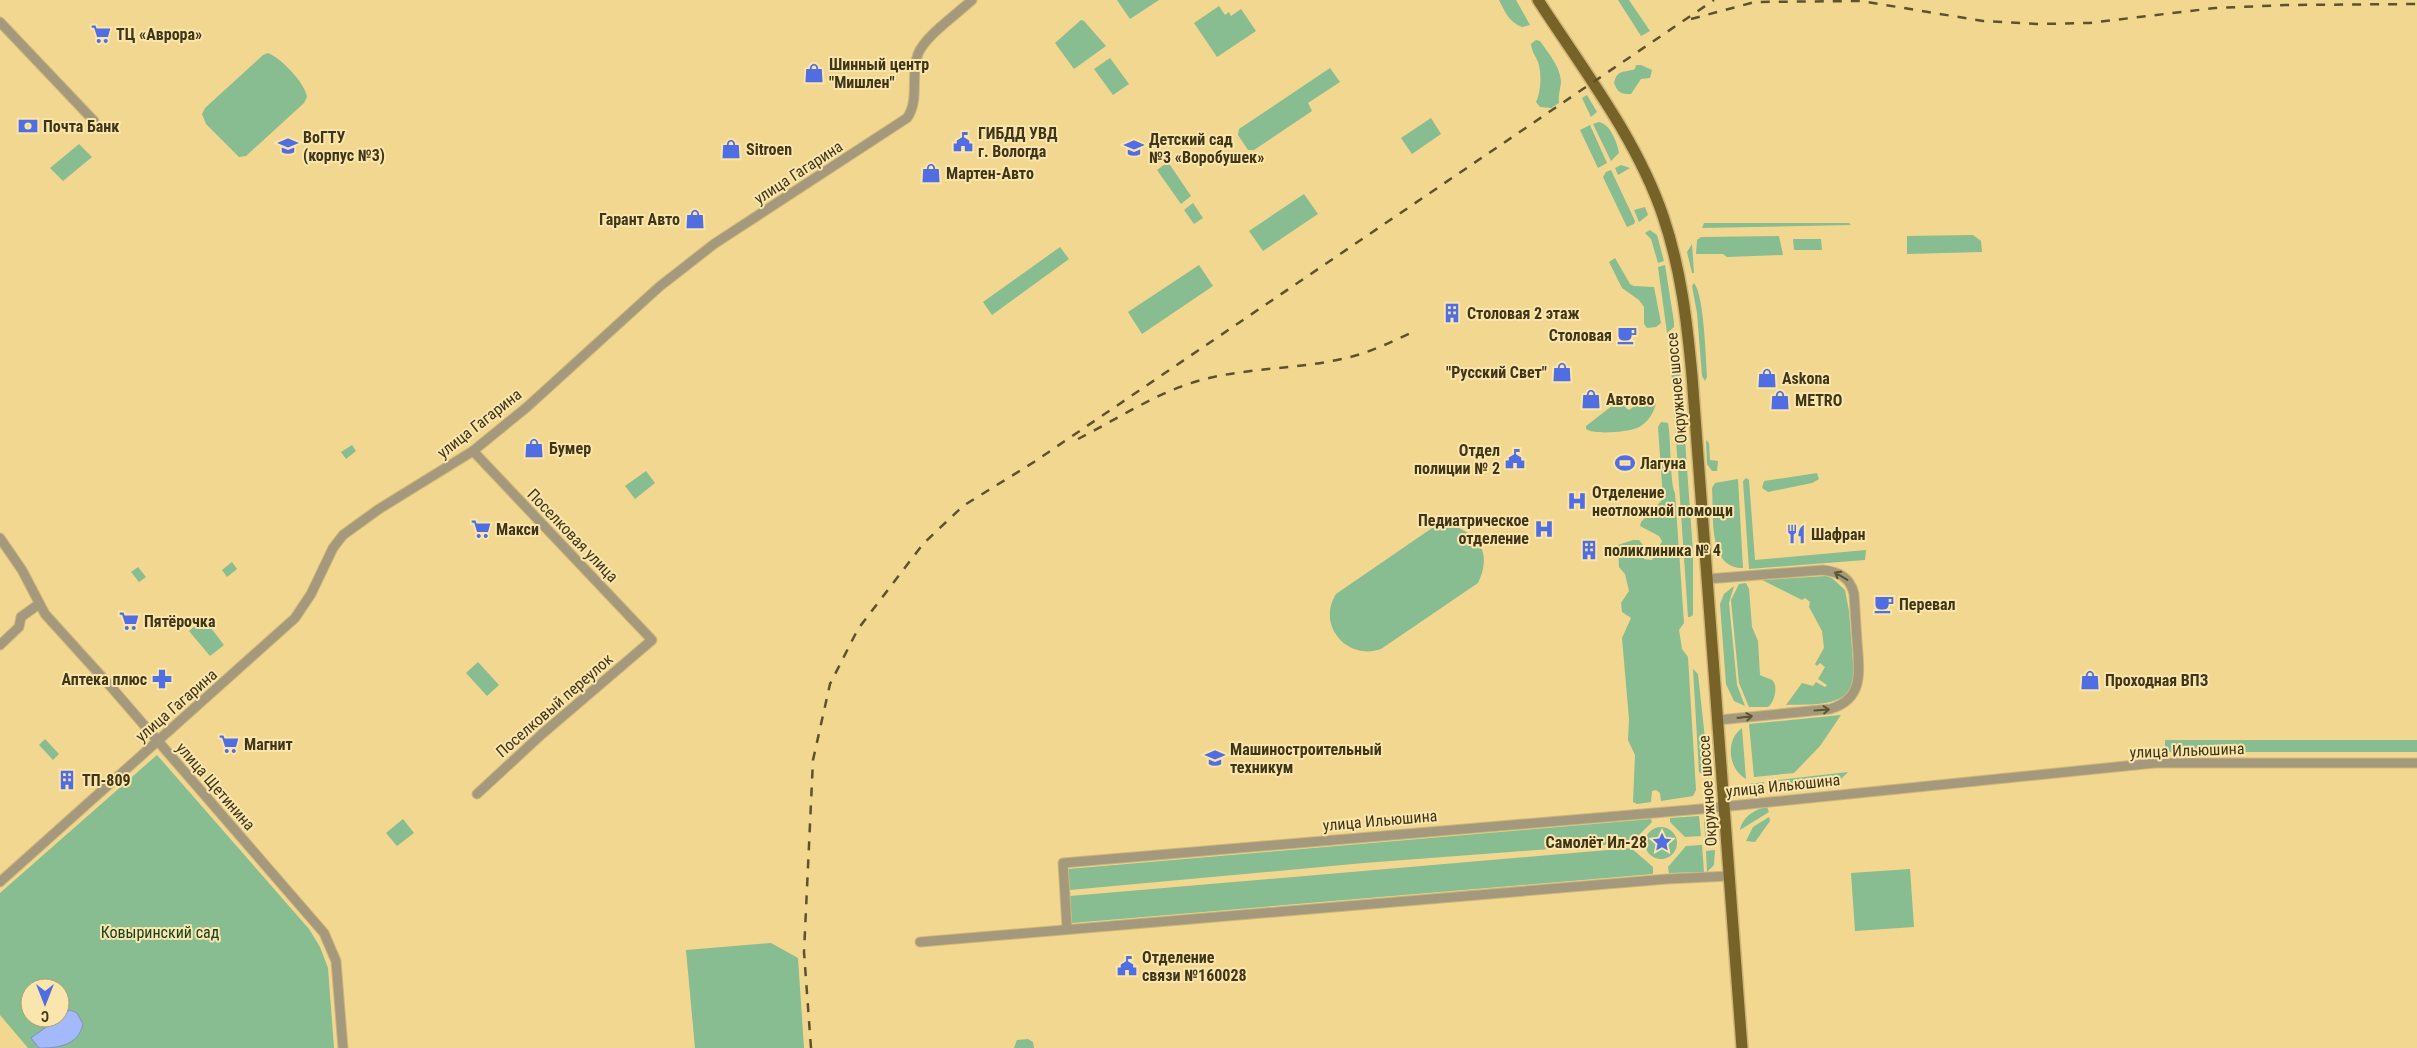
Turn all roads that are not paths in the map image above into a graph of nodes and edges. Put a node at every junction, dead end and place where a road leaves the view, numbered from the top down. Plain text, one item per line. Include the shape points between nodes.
1 (972, 0) edge
2 (1538, 0) edge
3 (0, 22) edge
4 (94, 122) dead end
5 (473, 451) junction
6 (0, 538) edge
7 (1707, 579) junction
8 (39, 604) junction
9 (652, 640) joint
10 (0, 645) edge
11 (1718, 720) junction
12 (158, 742) junction
13 (2417, 763) edge
14 (477, 794) dead end
15 (1724, 807) junction
16 (1729, 876) junction
17 (0, 882) edge
18 (1067, 928) junction
19 (920, 942) dead end
20 (343, 1048) edge
21 (1742, 1048) edge

1 - 5 street, улица Гагарина via 921,48 916,61 913,107 907,118 706,250 659,287 527,407
2 - 7 main road, Окружное шоссе via 1629,142 1658,202 1674,250 1684,299
3 - 4 street
5 - 9 street, Поселковая улица
5 - 12 street, улица Гагарина via 343,535 295,618
6 - 8 street, улица Щетинина via 22,570
7 - 11 main road, Окружное шоссе
11 -> 7 street via 1830,709 1845,703 1856,690 1860,674 1854,594 1844,576 1823,570
8 - 10 street via 21,617 19,627
8 - 12 street, улица Щетинина
9 - 14 street, Поселковый переулок
11 - 15 main road, Окружное шоссе
12 - 17 street, улица Гагарина
12 - 20 street, улица Щетинина via 324,933 336,961
13 - 15 street, улица Ильюшина via 2155,763
15 - 16 main road, Окружное шоссе
15 - 18 street, улица Ильюшина via 1063,863
16 - 18 street
16 - 21 main road, Окружное шоссе
18 - 19 street

